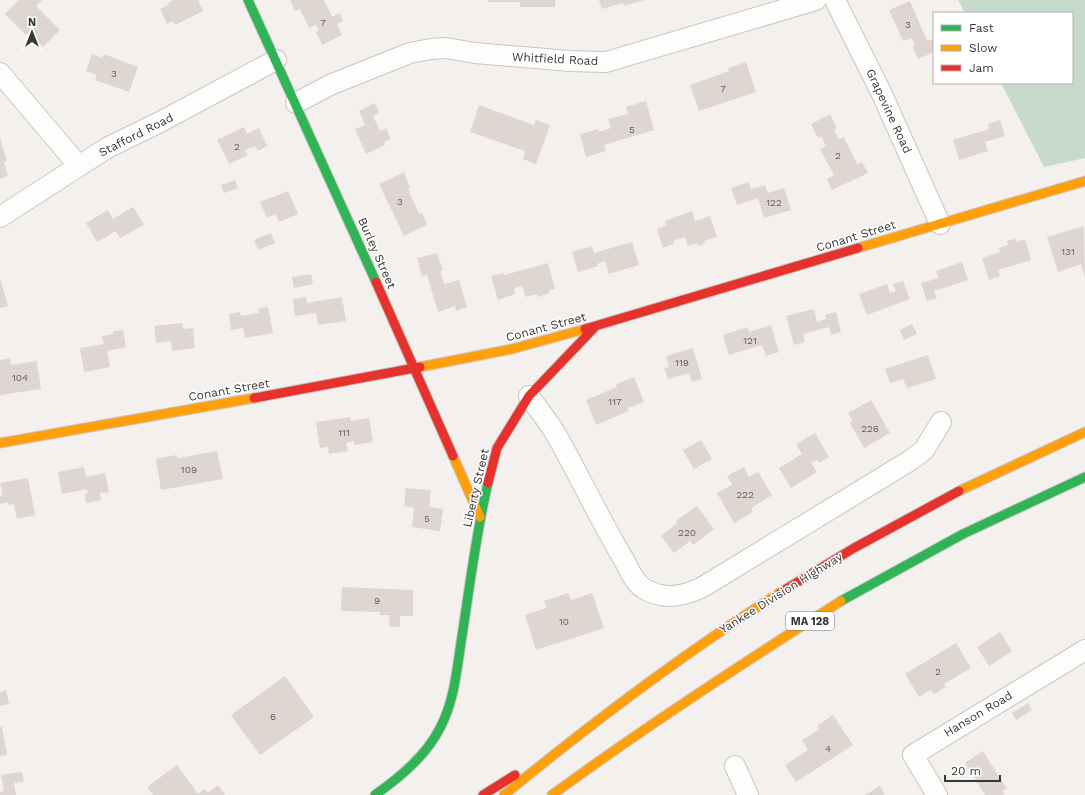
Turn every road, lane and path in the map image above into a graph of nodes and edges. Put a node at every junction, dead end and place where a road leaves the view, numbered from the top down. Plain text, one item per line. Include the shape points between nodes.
1 (248, 0) edge
2 (816, 0) edge
3 (835, 0) edge
4 (276, 60) junction
5 (0, 73) edge
6 (296, 103) junction
7 (79, 166) junction
8 (1085, 181) edge
9 (0, 216) edge
10 (940, 224) junction
11 (594, 327) junction
12 (415, 368) junction
13 (529, 396) junction
14 (941, 422) dead end
15 (1085, 432) edge
16 (0, 442) edge
17 (1085, 477) edge
18 (480, 517) junction
19 (1085, 650) edge
20 (564, 745) junction
21 (613, 750) junction
22 (735, 766) dead end
23 (375, 795) edge
24 (483, 795) edge
25 (504, 795) edge
26 (552, 795) edge
27 (561, 795) edge
28 (748, 795) edge
29 (937, 795) edge

1 - 4 main road, Burley Street
2 - 6 street, Whitfield Road via 606,62 475,53 446,48 431,49 410,54 330,85
3 - 10 street, Grapevine Road via 881,92
4 - 6 main road, Burley Street
4 - 7 street, Stafford Road via 107,148
5 - 7 street
6 - 12 main road, Burley Street
7 - 9 street, Stafford Road
8 - 10 main road, Conant Street
10 - 11 main road, Conant Street
11 - 12 main road, Conant Street via 512,349
11 - 13 main road, Liberty Street
12 - 16 main road, Conant Street
12 - 18 main road, Burley Street
13 - 14 street via 555,434 634,578 641,587 657,595 672,597 701,588 911,460 924,450
13 - 18 main road, Liberty Street via 497,448
15 - 20 main road, Yankee Division Highway via 908,518 794,584 671,664
17 - 21 main road, MA 128 via 963,534 845,599 730,671
18 - 23 main road, Liberty Street via 454,688 439,731 427,748 394,781
19 - 29 street, Hanson Road via 913,754
20 - 24 main road
20 - 25 main road, Yankee Division Highway
21 - 26 main road, MA 128
21 - 27 main road
22 - 28 street

